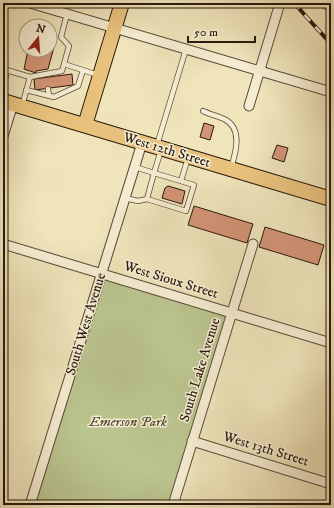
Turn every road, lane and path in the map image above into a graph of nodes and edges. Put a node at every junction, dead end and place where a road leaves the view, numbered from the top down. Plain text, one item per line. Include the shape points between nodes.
1 (30, 3) edge
2 (122, 3) edge
3 (280, 3) edge
4 (318, 3) edge
5 (331, 9) edge
6 (67, 14) junction
7 (115, 28) junction
8 (186, 49) junction
9 (64, 64) junction
10 (5, 70) edge
11 (83, 70) junction
12 (259, 71) junction
13 (100, 76) junction
14 (30, 77) junction
15 (64, 86) dead end
16 (3, 87) edge
17 (48, 88) dead end
18 (26, 90) junction
19 (65, 92) junction
20 (331, 92) edge
21 (49, 96) junction
22 (13, 104) edge
23 (249, 106) dead end
24 (203, 111) dead end
25 (85, 125) junction
26 (3, 136) edge
27 (153, 146) junction
28 (189, 157) junction
29 (135, 167) junction
30 (231, 170) junction
31 (154, 173) junction
32 (181, 181) junction
33 (125, 198) junction
34 (147, 199) junction
35 (331, 200) edge
36 (3, 244) edge
37 (253, 244) dead end
38 (102, 273) junction
39 (232, 313) junction
40 (331, 344) edge
41 (192, 441) junction
42 (331, 484) edge
43 (30, 505) edge
44 (173, 505) edge

1 - 6 street
2 - 7 main road
3 - 12 street
4 - 5 lane
6 - 7 street
6 - 9 lane via 61,37 69,46
7 - 8 street
7 - 13 main road
8 - 12 street
8 - 27 lane
9 - 11 lane
9 - 14 lane via 62,73
10 - 14 lane
10 - 16 lane
11 - 13 lane
11 - 19 lane via 78,86
12 - 20 street
12 - 23 street
13 - 25 main road
14 - 18 lane
15 - 19 lane
17 - 21 lane
18 - 21 lane
18 - 22 lane
19 - 21 lane via 54,97
22 - 25 main road, West 12th Street
22 - 26 street
24 - 30 lane via 230,124 237,141
25 - 27 main road, West 12th Street
27 - 28 main road, West 12th Street
27 - 29 street, South West Avenue
27 - 31 lane
28 - 30 main road, West 12th Street
28 - 32 lane
29 - 31 lane
29 - 33 street, South West Avenue
30 - 35 main road, West 12th Street
31 - 32 lane
31 - 34 lane
32 - 34 lane via 194,185 186,211
33 - 34 lane via 138,201
33 - 38 street, South West Avenue
36 - 38 street, West Sioux Street
37 - 39 street, South Lake Avenue
38 - 39 street, West Sioux Street
38 - 43 street, South West Avenue
39 - 40 street, West Sioux Street
39 - 41 street, South Lake Avenue
41 - 42 street, West 13th Street
41 - 44 street, South Lake Avenue

